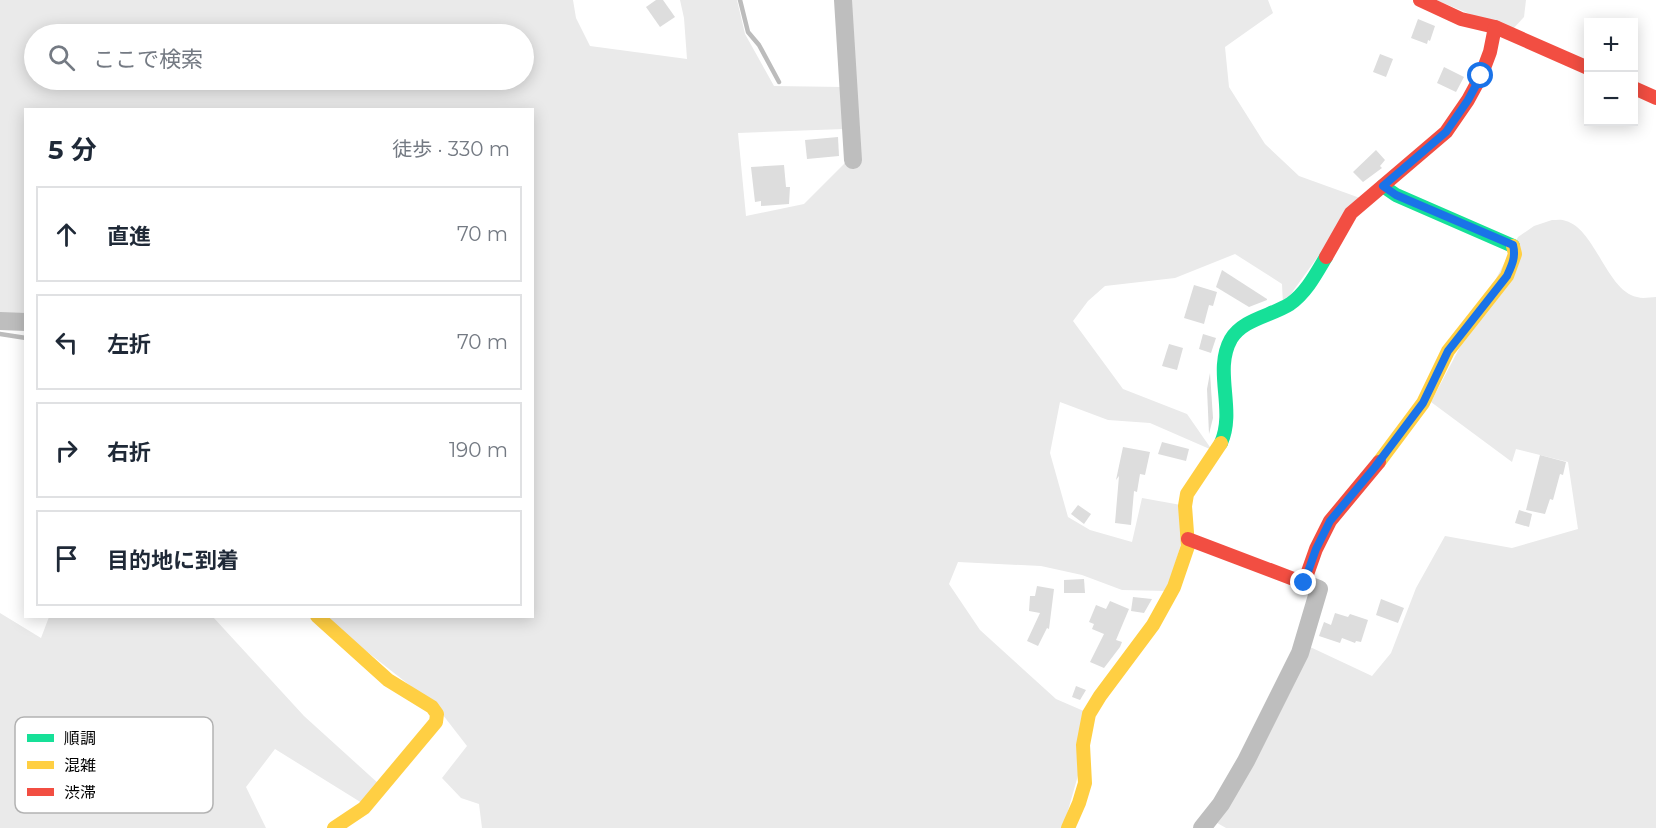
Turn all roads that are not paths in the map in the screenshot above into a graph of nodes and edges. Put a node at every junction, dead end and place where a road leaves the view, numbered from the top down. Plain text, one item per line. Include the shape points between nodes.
1 (843, 0) edge
2 (1420, 0) edge
3 (1495, 27) junction
4 (1584, 66) edge
5 (1638, 90) edge
6 (1656, 98) edge
7 (853, 160) dead end
8 (1383, 186) junction
9 (0, 321) edge
10 (24, 322) edge
11 (1188, 539) junction
12 (1304, 583) junction
13 (319, 618) edge
14 (334, 828) edge
15 (1068, 828) edge
16 (1202, 828) edge

1 - 7 street
2 - 3 street via 1461,19
3 - 4 street
3 - 8 street via 1481,76 1455,120
5 - 6 street
8 - 11 street via 1351,213 1320,269 1295,300 1232,336 1224,361 1228,414 1225,431 1184,504
8 - 12 street via 1513,245 1515,254 1507,276 1448,351 1423,403 1330,521
9 - 10 street
11 - 12 street
11 - 15 street via 1177,580 1148,634 1091,711 1083,749 1086,778
12 - 16 street via 1319,589 1300,653 1246,761
13 - 14 street via 388,680 437,714 436,722 364,808

